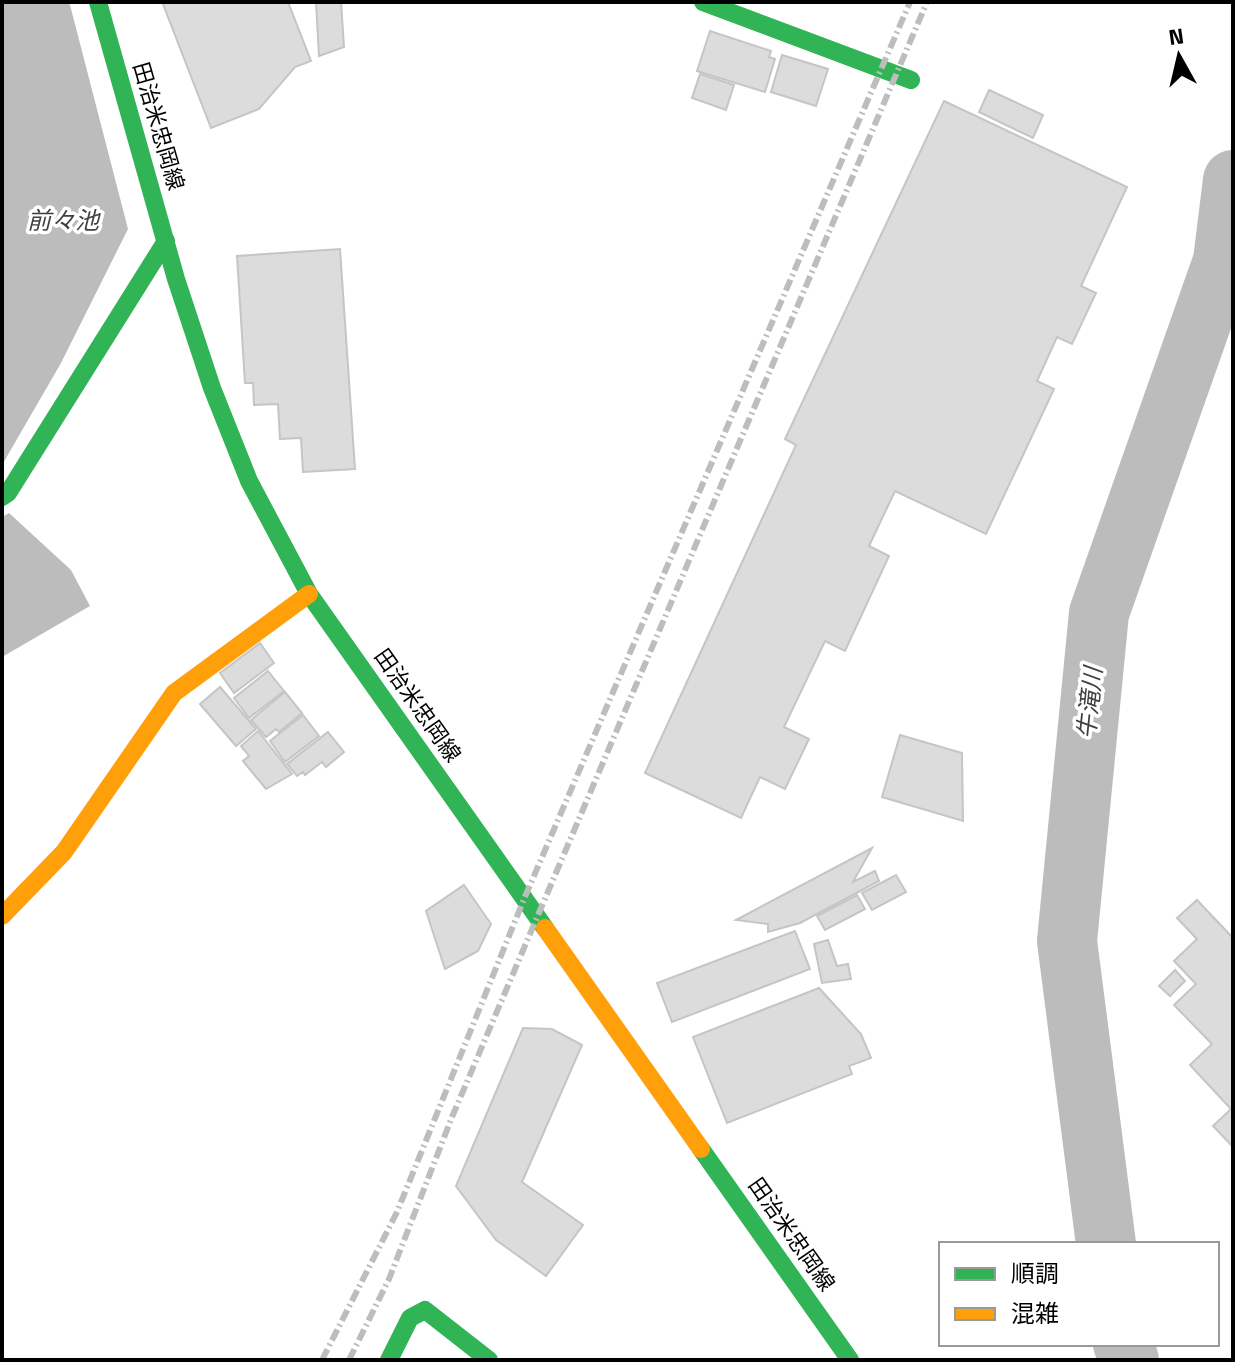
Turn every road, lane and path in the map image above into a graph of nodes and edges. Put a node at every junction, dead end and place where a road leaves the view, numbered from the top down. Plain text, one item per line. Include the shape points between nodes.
1 (98, 2) edge
2 (703, 2) edge
3 (911, 80) dead end
4 (166, 241) junction
5 (2, 497) edge
6 (309, 594) junction
7 (2, 916) edge
8 (389, 1360) edge
9 (489, 1360) edge
10 (850, 1360) edge

1 - 4 main road, 田治米忠岡線
2 - 3 main road
4 - 5 main road
4 - 6 main road, 田治米忠岡線 via 232,443
6 - 7 main road via 174,693 64,852
6 - 10 main road, 田治米忠岡線
8 - 9 main road via 410,1318 425,1310

